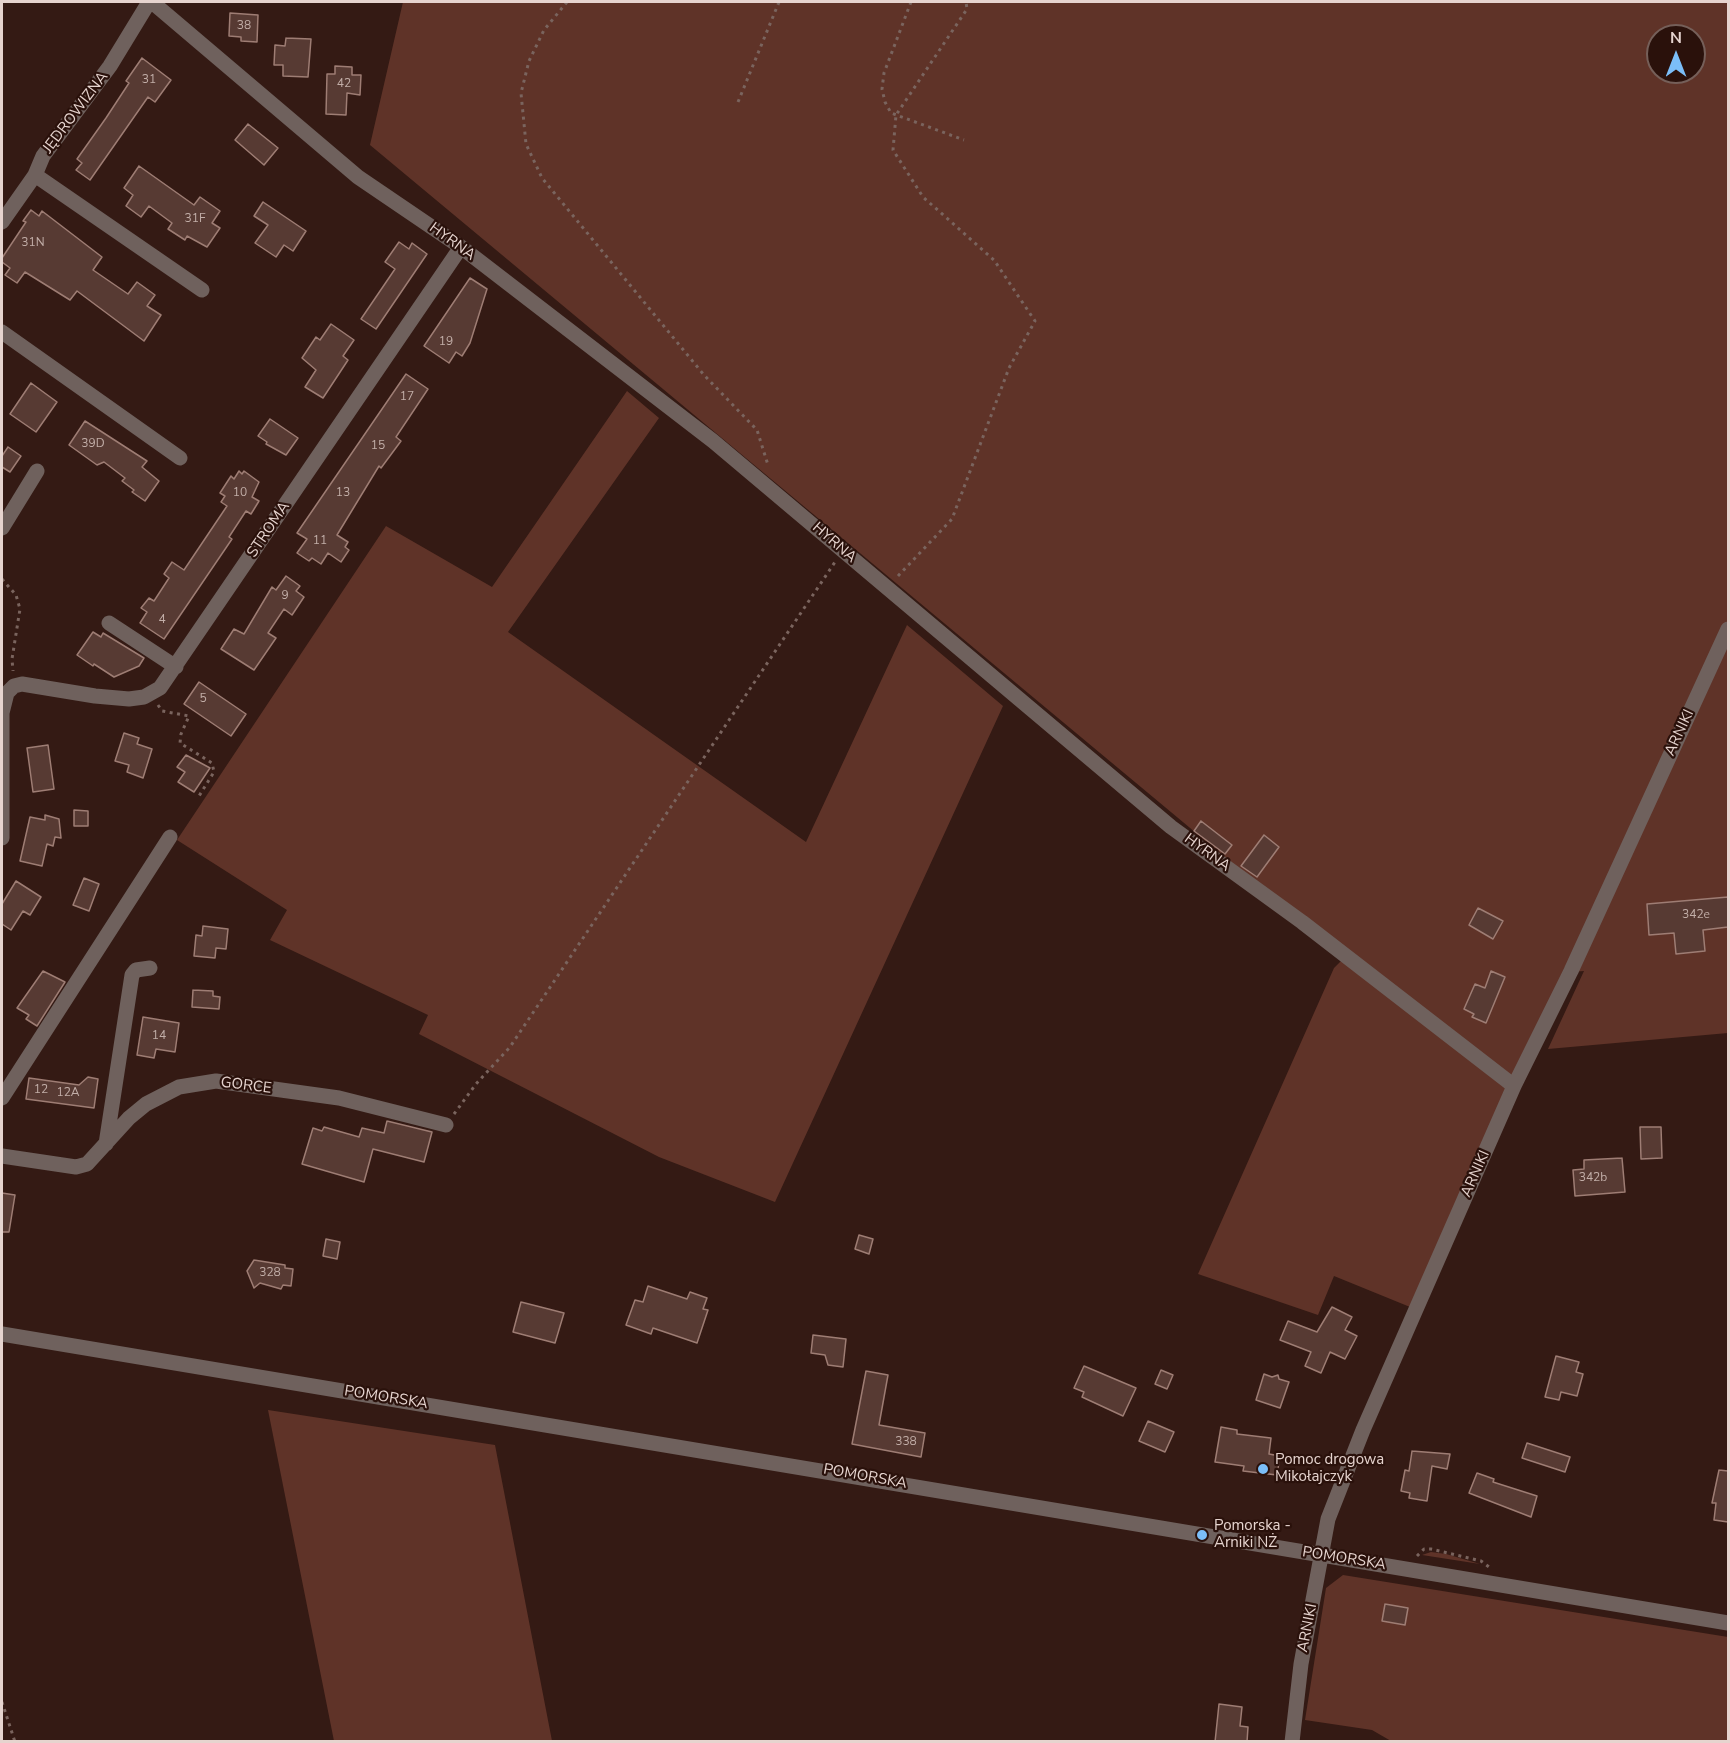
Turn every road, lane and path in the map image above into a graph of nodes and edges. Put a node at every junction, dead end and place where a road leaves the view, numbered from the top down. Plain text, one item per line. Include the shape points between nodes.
1 (150, 2) edge
2 (567, 2) edge
3 (779, 2) edge
4 (911, 2) edge
5 (966, 2) edge
6 (738, 102) dead end
7 (896, 115) junction
8 (964, 140) dead end
9 (35, 175) junction
10 (2, 222) edge
11 (461, 247) junction
12 (202, 290) dead end
13 (2, 332) edge
14 (180, 458) dead end
15 (37, 471) dead end
16 (775, 493) junction
17 (2, 528) edge
18 (842, 550) junction
19 (2, 579) edge
20 (886, 588) junction
21 (109, 623) dead end
22 (1728, 629) edge
23 (176, 667) junction
24 (14, 686) junction
25 (162, 711) dead end
26 (199, 796) dead end
27 (170, 837) dead end
28 (2, 838) edge
29 (150, 968) dead end
30 (1514, 1086) junction
31 (2, 1098) edge
32 (446, 1125) joint
33 (106, 1146) junction
34 (2, 1156) edge
35 (2, 1334) edge
36 (1320, 1555) junction
37 (1416, 1558) dead end
38 (1491, 1570) dead end
39 (1728, 1623) edge
40 (2, 1702) edge
41 (15, 1742) edge
42 (1292, 1742) edge

1 - 9 street, JĘDROWIZNA via 110,66 43,156
1 - 11 street, HYRNA via 358,177
2 - 16 path via 544,30 529,61 521,93 526,144 548,185 705,375 757,430
3 - 6 path
4 - 7 path via 883,81 885,102
5 - 7 path via 967,9
7 - 8 path
7 - 20 path via 893,150 923,197 994,261 1035,321 1009,368 952,519
9 - 10 street, JĘDROWIZNA
9 - 12 street
11 - 16 street, HYRNA via 714,441
11 - 23 street, STROMA
13 - 14 street
15 - 17 street
16 - 18 street, HYRNA
18 - 20 street, HYRNA
18 - 32 path via 510,1047
19 - 24 path via 16,594 20,609 12,659
20 - 30 street, HYRNA via 1171,827 1302,922
21 - 23 street
22 - 30 street, ARNIKI
23 - 24 street, STROMA via 160,688 144,697 95,696 33,685
24 - 28 street via 3,702 2,713
25 - 26 path via 189,716 180,742 212,763 214,772
27 - 31 street
29 - 33 street via 136,969 132,975
30 - 36 street, ARNIKI via 1363,1430 1328,1518
32 - 33 street, GORCE via 339,1098 216,1081 179,1088 146,1104
33 - 34 street, GORCE via 87,1164 76,1167
35 - 36 street, POMORSKA
36 - 39 street, POMORSKA
36 - 42 street, ARNIKI
37 - 38 path via 1420,1552 1431,1549 1481,1561
40 - 41 path

